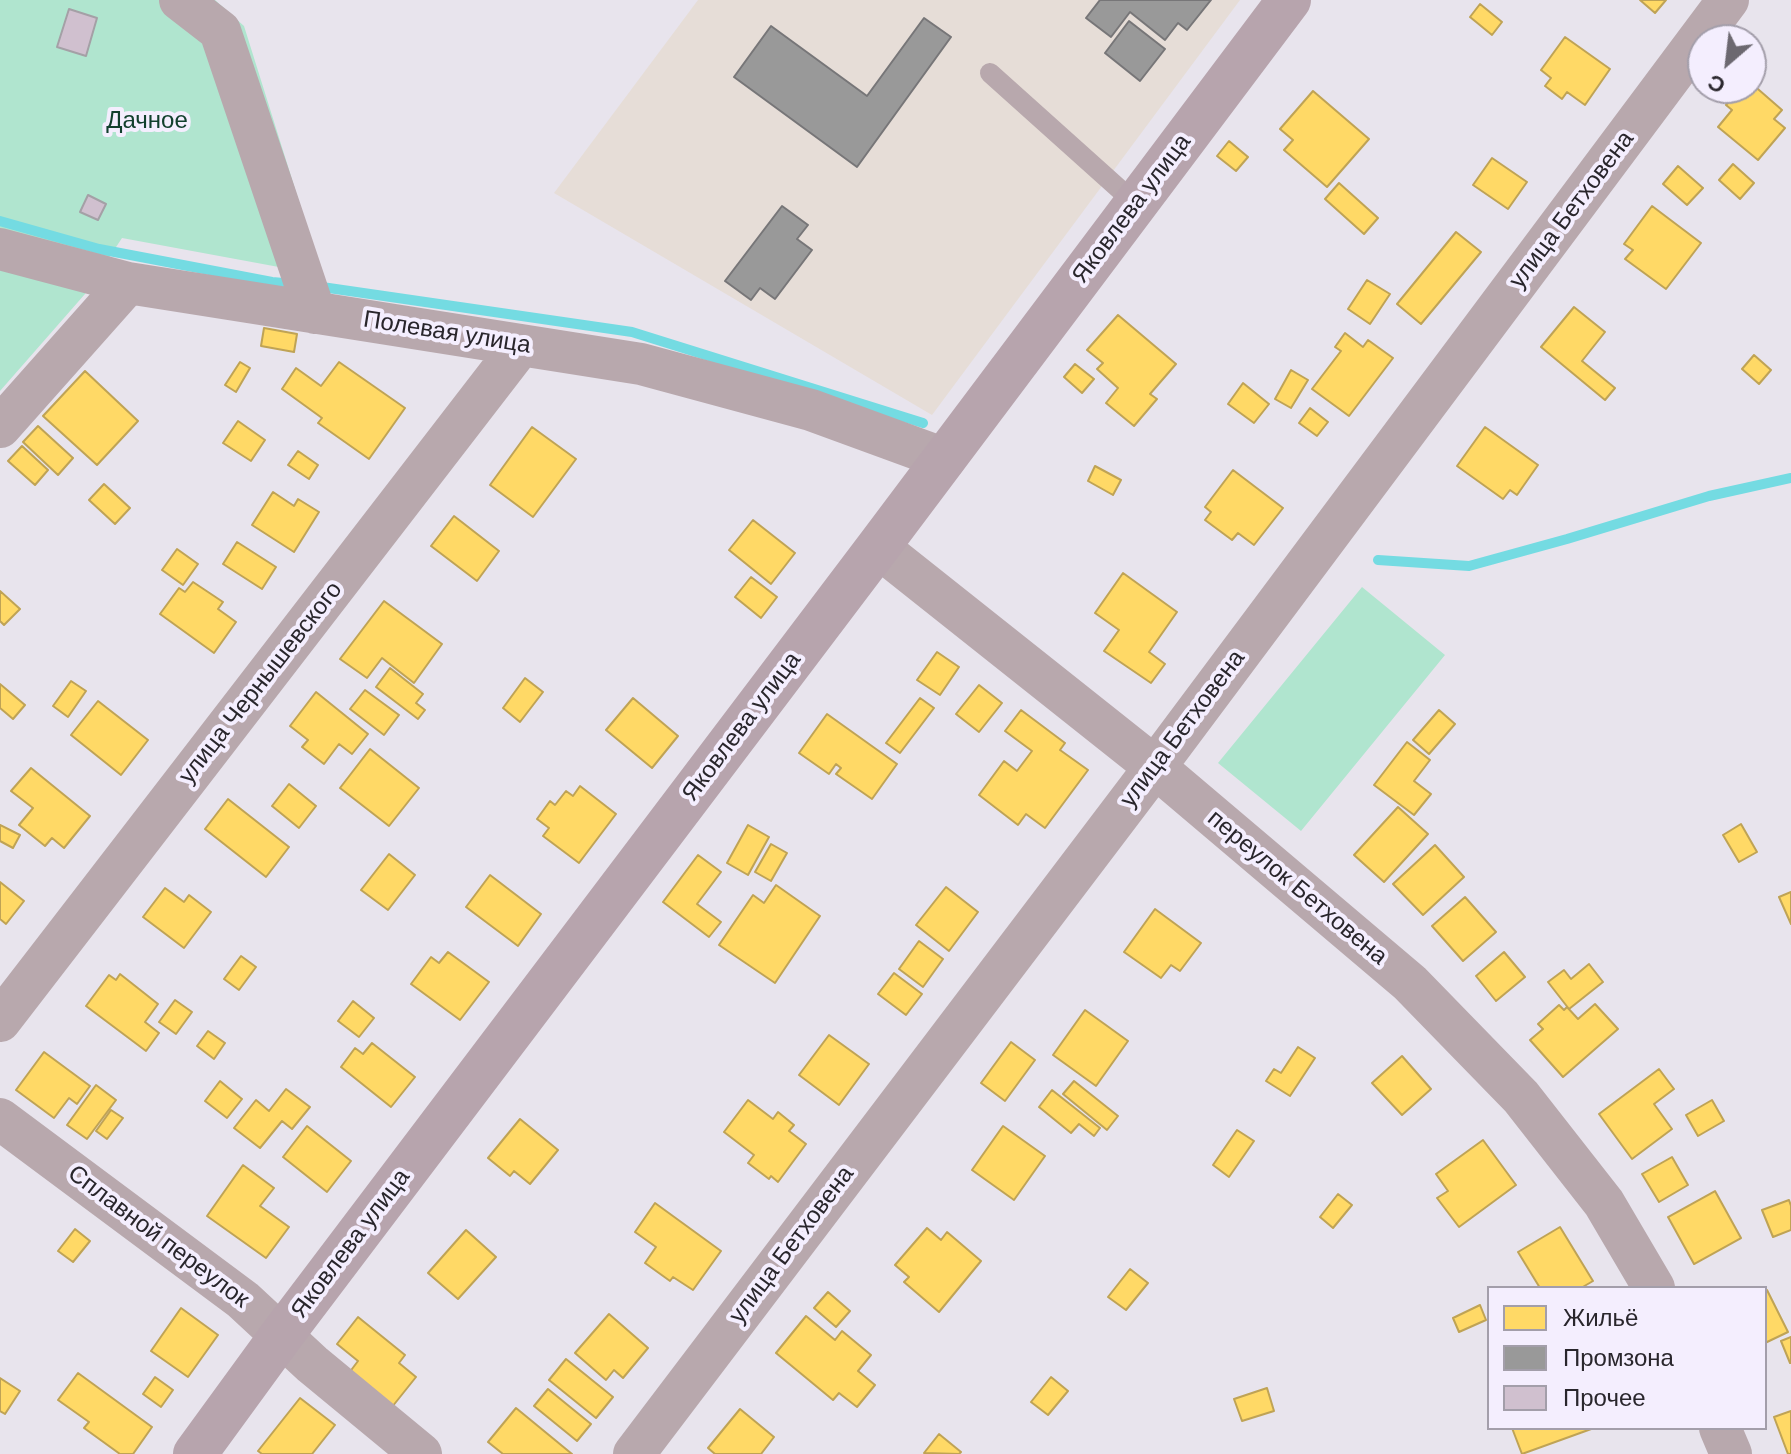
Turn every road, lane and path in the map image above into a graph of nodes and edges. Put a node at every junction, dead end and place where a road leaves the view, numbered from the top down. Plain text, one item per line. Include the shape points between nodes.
1 (180, 0) edge
2 (1289, 0) edge
3 (1728, 0) edge
4 (990, 73) dead end
5 (1136, 204) junction
6 (0, 249) edge
7 (128, 283) junction
8 (315, 313) junction
9 (521, 345) junction
10 (0, 427) edge
11 (945, 459) junction
12 (878, 547) junction
13 (1155, 767) junction
14 (0, 1021) edge
15 (0, 1119) edge
16 (1653, 1286) edge
17 (281, 1336) junction
18 (1721, 1430) edge
19 (195, 1454) edge
20 (421, 1454) edge
21 (634, 1454) edge
22 (1731, 1454) edge

1 - 8 street via 220,31
2 - 5 street, Яковлева улица
3 - 13 street, улица Бетховена
4 - 5 lane
5 - 11 street, Яковлева улица
6 - 7 street, Полевая улица
7 - 8 street, Полевая улица
7 - 10 street
8 - 9 street, Полевая улица
9 - 11 street, Полевая улица via 683,375 811,410
9 - 14 street, улица Чернышевского
11 - 12 street, Яковлева улица
12 - 13 street, переулок Бетховена
12 - 17 street, Яковлева улица
13 - 16 street, переулок Бетховена via 1410,983 1521,1097 1604,1203
13 - 21 street, улица Бетховена
15 - 17 street, Сплавной переулок via 243,1300
17 - 19 street, Яковлева улица
17 - 20 street, Сплавной переулок
18 - 22 street

